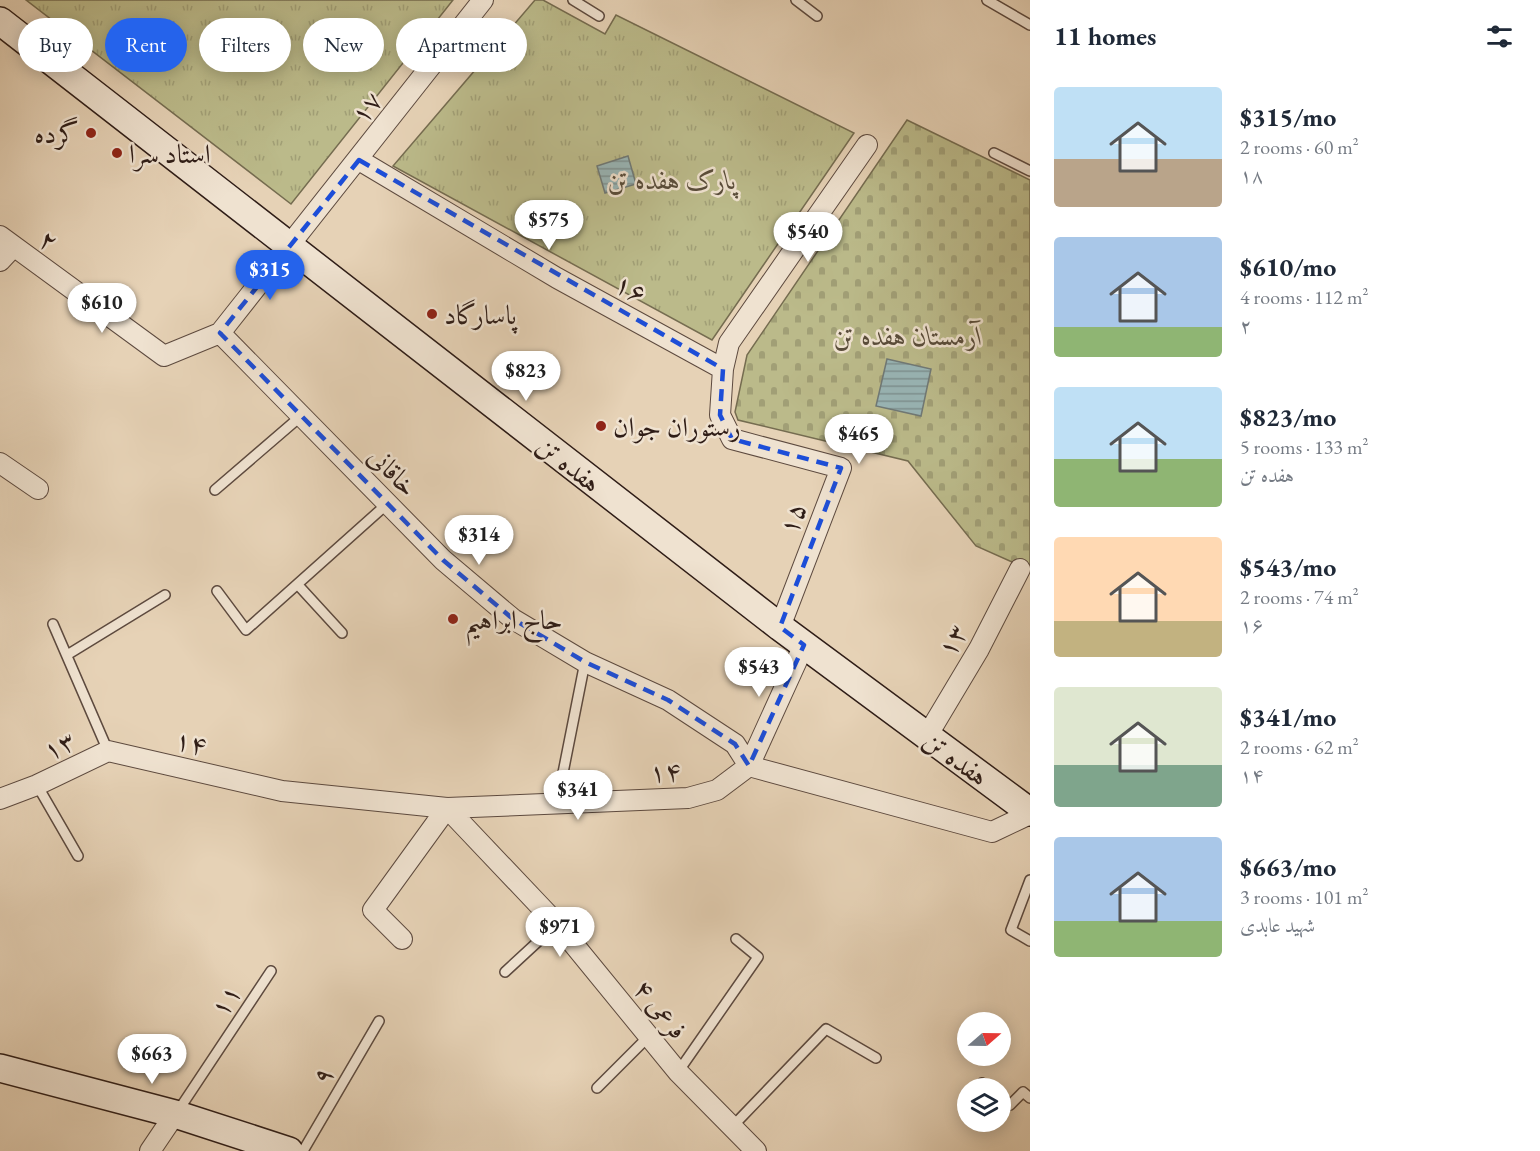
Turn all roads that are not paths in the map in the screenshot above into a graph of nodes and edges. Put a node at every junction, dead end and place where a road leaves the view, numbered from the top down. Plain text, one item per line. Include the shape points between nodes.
1 (483, 0) edge
2 (573, 0) edge
3 (796, 0) edge
4 (987, 0) edge
5 (599, 16) dead end
6 (817, 16) dead end
7 (0, 21) edge
8 (1030, 25) edge
9 (867, 145) dead end
10 (994, 153) dead end
11 (359, 160) junction
12 (1030, 171) edge
13 (289, 245) junction
14 (4, 248) edge
15 (220, 333) junction
16 (723, 369) junction
17 (301, 416) junction
18 (0, 463) edge
19 (38, 489) dead end
20 (215, 490) dead end
21 (387, 504) junction
22 (1020, 569) dead end
23 (298, 585) junction
24 (217, 591) dead end
25 (165, 595) dead end
26 (53, 624) dead end
27 (780, 627) junction
28 (342, 633) dead end
29 (804, 645) junction
30 (67, 656) junction
31 (585, 662) junction
32 (927, 736) junction
33 (108, 751) junction
34 (749, 766) junction
35 (37, 785) junction
36 (0, 799) edge
37 (557, 803) junction
38 (447, 808) junction
39 (1030, 813) edge
40 (78, 856) dead end
41 (1030, 880) edge
42 (557, 924) junction
43 (402, 939) dead end
44 (736, 939) dead end
45 (1030, 941) edge
46 (271, 970) dead end
47 (505, 972) dead end
48 (380, 1021) dead end
49 (648, 1037) junction
50 (876, 1058) dead end
51 (0, 1068) edge
52 (678, 1072) junction
53 (597, 1088) dead end
54 (1030, 1098) edge
55 (1011, 1104) edge
56 (175, 1114) junction
57 (732, 1127) junction
58 (150, 1151) edge
59 (289, 1151) edge
60 (303, 1151) edge
61 (756, 1151) edge

1 - 11 street, ۱۷
2 - 5 lane
3 - 6 lane
4 - 8 lane
7 - 13 main road, هفده تن
9 - 16 street via 729,343
10 - 12 lane
11 - 13 street, ۱۷
11 - 16 street, ۱۶ via 557,278
13 - 15 street, ۱۷
13 - 27 main road, هفده تن
14 - 15 street, ۲ via 164,356
15 - 17 street, خاقانی
16 - 27 street, ۱۵ via 720,416 732,440 841,468
17 - 20 lane
17 - 21 street, خاقانی
18 - 19 street
21 - 23 lane
21 - 31 street, خاقانی via 443,560 513,619
22 - 32 street, ۱۳
23 - 24 lane via 246,630
23 - 28 lane
25 - 30 lane
26 - 30 lane
27 - 29 main road, هفده تن
29 - 32 main road, هفده تن
29 - 34 street
30 - 33 lane
31 - 34 street, خاقانی via 668,700 735,744
31 - 37 lane
32 - 39 main road, هفده تن
33 - 35 street, ۱۳
33 - 38 street, ۱۴ via 282,791
34 - 37 street, ۱۴ via 717,790 688,798
34 - 39 street via 992,832
35 - 36 street, ۱۳
35 - 40 lane
37 - 38 street, ۱۴
38 - 42 street, فرعی ۴
38 - 43 street via 373,910
41 - 45 lane via 1011,930
42 - 47 lane
42 - 49 street, فرعی ۴
44 - 52 lane via 758,957
46 - 56 lane, ۱۱
48 - 60 lane, ۹
49 - 52 street, فرعی ۴
49 - 53 lane
50 - 57 lane via 826,1029
51 - 56 main road
52 - 57 street, فرعی ۴
54 - 55 lane via 1023,1092
56 - 58 street
56 - 59 main road
57 - 61 street, فرعی ۴

